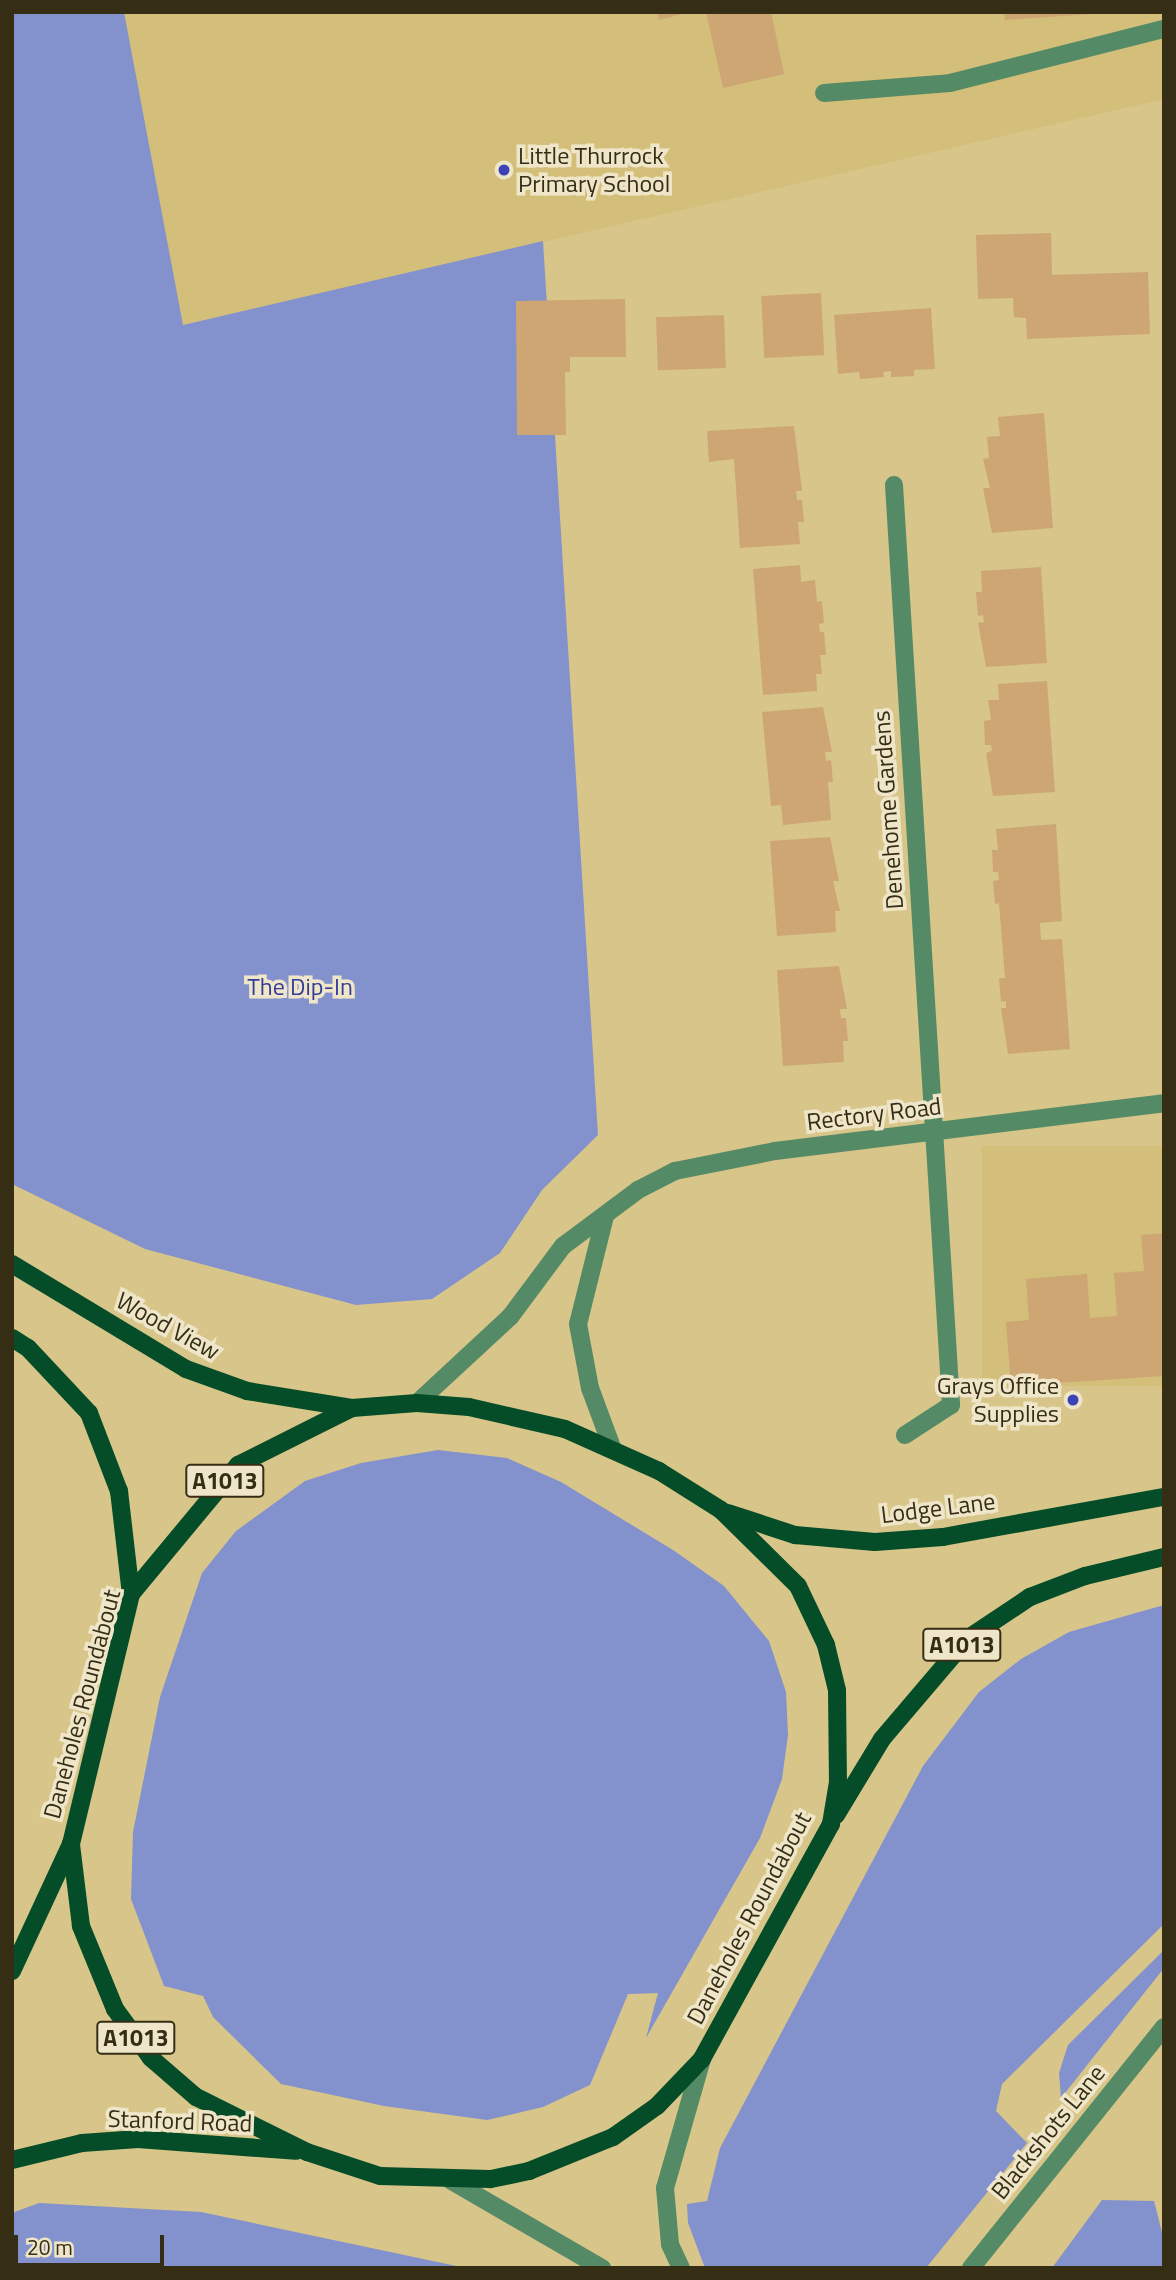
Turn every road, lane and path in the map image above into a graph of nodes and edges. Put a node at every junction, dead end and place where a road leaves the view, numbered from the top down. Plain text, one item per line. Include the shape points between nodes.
1 (1164, 29) edge
2 (824, 93) dead end
3 (894, 485) dead end
4 (1164, 1103) edge
5 (932, 1132) junction
6 (605, 1216) junction
7 (12, 1264) edge
8 (12, 1338) edge
9 (417, 1404) junction
10 (352, 1408) junction
11 (905, 1435) dead end
12 (611, 1447) junction
13 (1164, 1497) edge
14 (721, 1510) junction
15 (1164, 1556) edge
16 (131, 1594) junction
17 (831, 1824) junction
18 (71, 1844) junction
19 (12, 1972) edge
20 (1164, 2027) edge
21 (702, 2059) junction
22 (307, 2152) junction
23 (12, 2160) edge
24 (450, 2180) junction
25 (602, 2268) edge
26 (681, 2268) edge
27 (971, 2268) edge

1 - 2 street via 950,83
3 - 5 street, Denehome Gardens
4 - 5 street, Rectory Road
5 - 6 street, Rectory Road via 775,1151 675,1171 638,1190
5 - 11 street, Denehome Gardens via 951,1405
6 - 9 street, Rectory Road via 563,1246 510,1317
6 - 12 street via 578,1324 590,1388
7 - 10 main road, Wood View via 186,1369 247,1391
8 - 16 main road via 28,1348 89,1413 119,1491
9 - 10 main road, Daneholes Roundabout / A1013
9 - 12 main road, Daneholes Roundabout / A1013 via 518,1416
10 - 16 main road, Daneholes Roundabout / A1013 via 238,1465
12 - 14 main road, Daneholes Roundabout / A1013
13 - 14 main road, Lodge Lane / A1013 via 943,1537 875,1542 795,1535
14 - 17 main road, Daneholes Roundabout / A1013 via 798,1586 826,1645 837,1690 839,1726 838,1782
15 - 17 main road, A1013 via 1086,1576 1030,1597 967,1639 882,1738
16 - 18 main road, Daneholes Roundabout / A1013
17 - 21 main road, Daneholes Roundabout / A1013
18 - 19 main road, A1013
18 - 22 main road, Daneholes Roundabout / A1013 via 81,1926 96,1969 131,2033 196,2097
20 - 27 street, Blackshots Lane
21 - 24 main road, Daneholes Roundabout / A1013 via 657,2106 613,2137 529,2171
21 - 26 street via 665,2188 670,2244
22 - 23 main road, Stanford Road / A1013 via 138,2139 82,2143
22 - 24 main road, Daneholes Roundabout / A1013 via 380,2176
24 - 25 street

